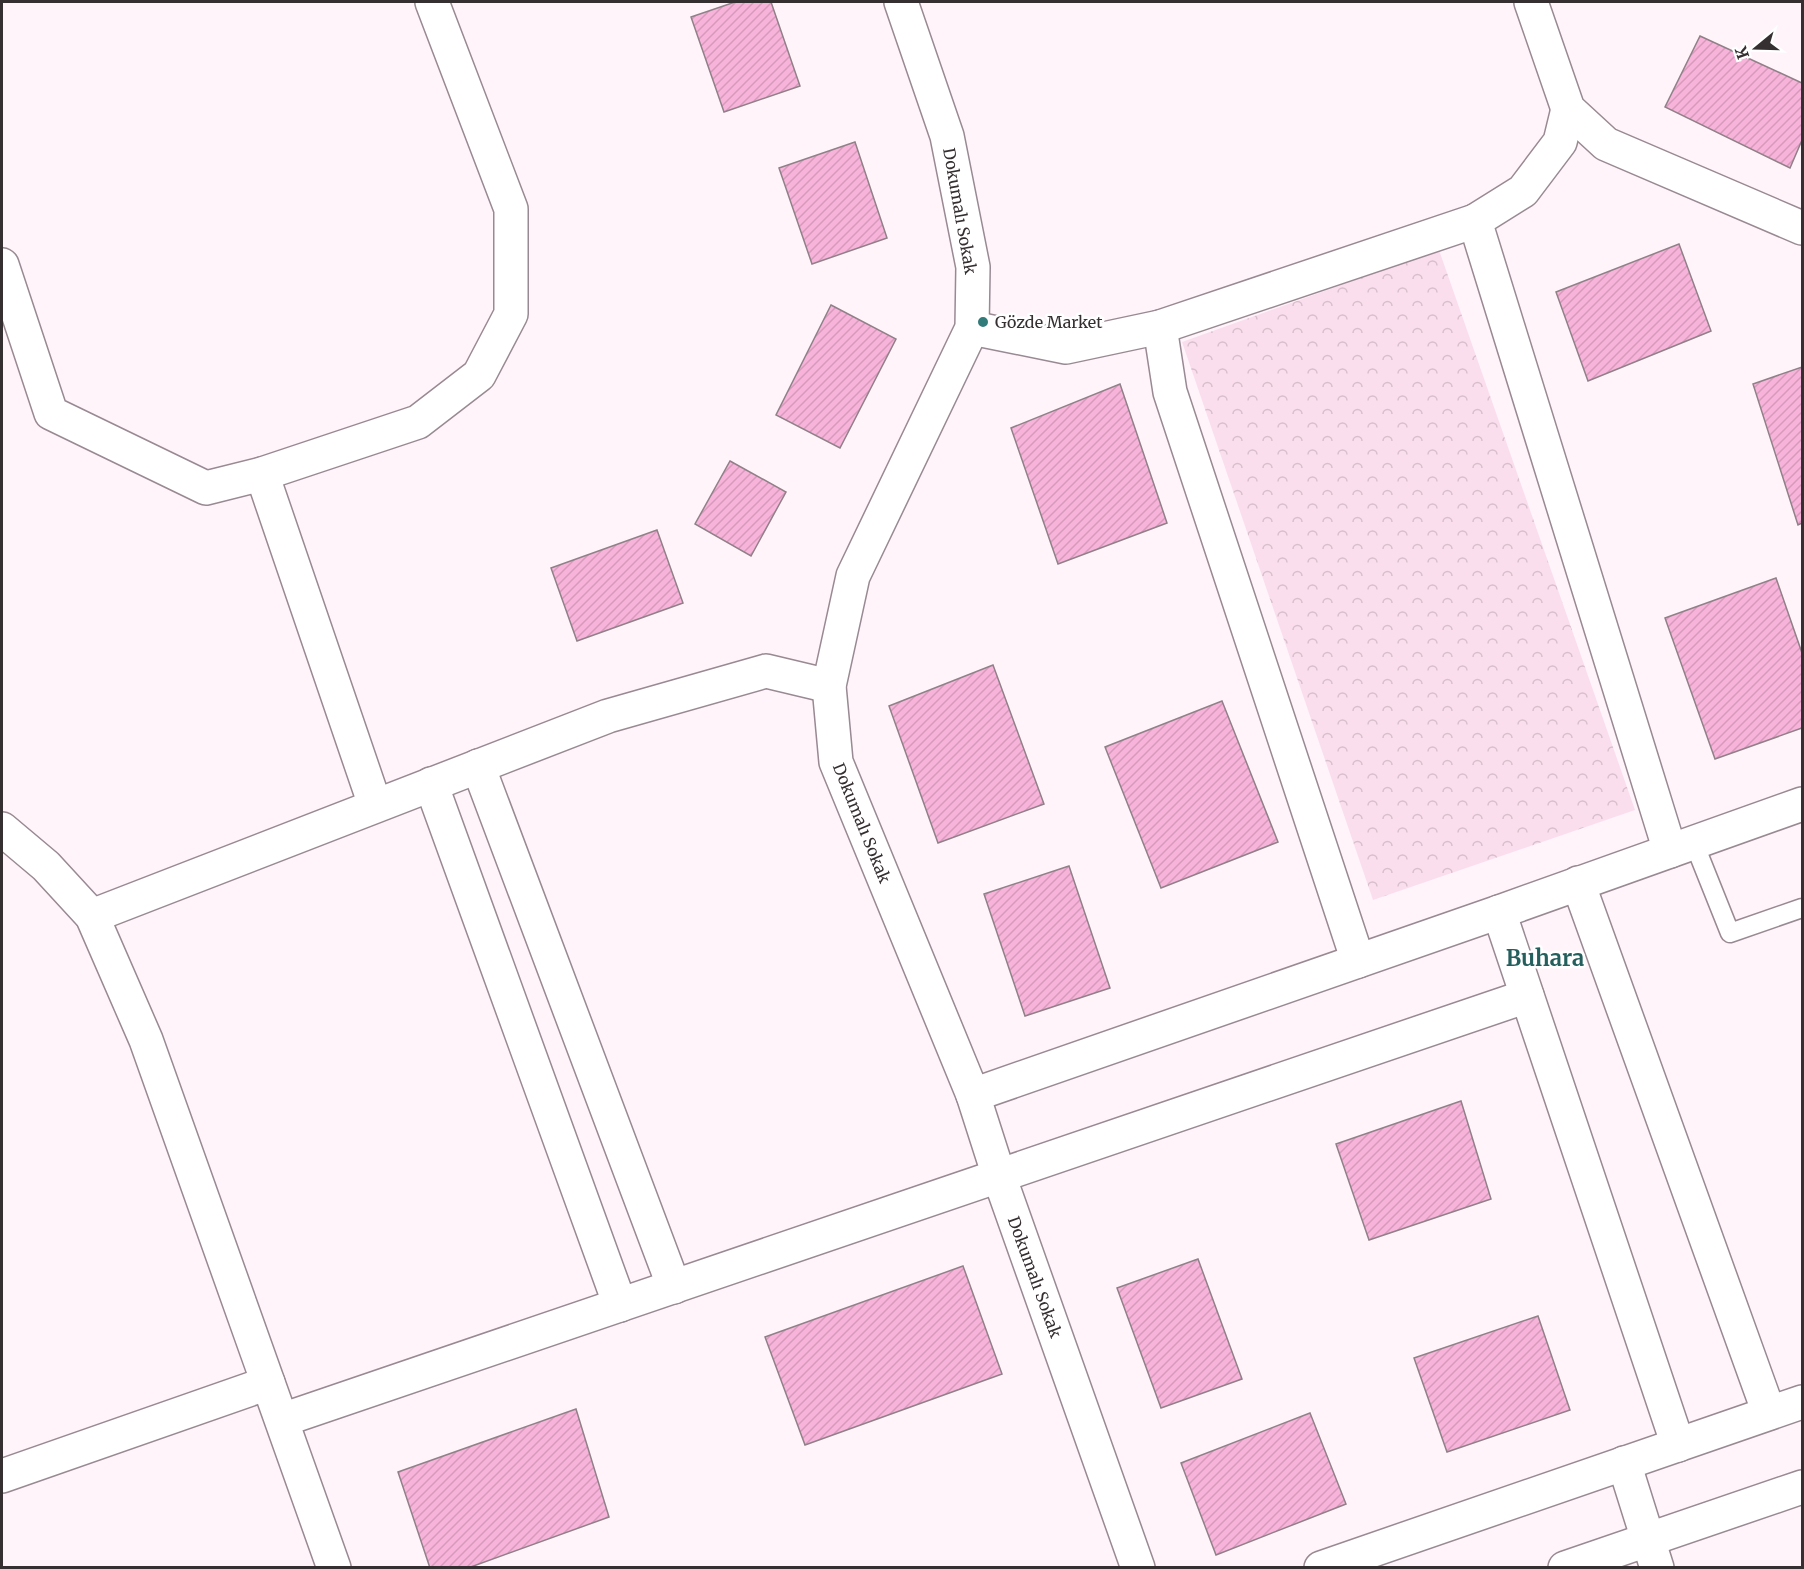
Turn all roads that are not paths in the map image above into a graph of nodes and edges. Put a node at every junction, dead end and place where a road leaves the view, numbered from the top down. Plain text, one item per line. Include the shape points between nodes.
1 (432, 2) edge
2 (901, 2) edge
3 (1531, 2) edge
4 (1568, 109) junction
5 (1475, 221) junction
6 (1803, 228) edge
7 (2, 265) edge
8 (1160, 327) junction
9 (972, 328) junction
10 (262, 474) junction
11 (829, 686) junction
12 (478, 766) junction
13 (431, 784) junction
14 (1803, 804) edge
15 (375, 806) junction
16 (2, 829) edge
17 (1682, 847) junction
18 (1578, 883) junction
19 (1803, 908) edge
20 (1499, 912) junction
21 (92, 916) junction
22 (1358, 961) junction
23 (1527, 996) junction
24 (973, 1095) junction
25 (999, 1176) junction
26 (674, 1287) junction
27 (620, 1305) junction
28 (268, 1383) junction
29 (1803, 1402) edge
30 (1769, 1413) junction
31 (282, 1420) junction
32 (1678, 1445) junction
33 (1624, 1463) junction
34 (2, 1476) edge
35 (1803, 1487) edge
36 (1652, 1553) edge
37 (334, 1568) edge
38 (1138, 1568) edge
39 (1321, 1568) edge
40 (1565, 1568) edge

1 - 10 street via 512,209 511,314 479,375 417,422
2 - 9 street, Dokumalı Sokak via 947,136 973,267
3 - 4 street
4 - 5 street via 1560,142 1523,191
4 - 6 street via 1606,144
5 - 8 street
5 - 17 street
7 - 10 street via 51,413 206,488
8 - 9 street via 1065,347
8 - 22 street via 1170,392
9 - 11 street, Dokumalı Sokak via 853,576
10 - 15 street
11 - 12 street via 766,671 608,716
11 - 24 street, Dokumalı Sokak via 836,762
12 - 13 street
12 - 26 street
13 - 15 street
13 - 27 street
14 - 17 street
15 - 21 street
16 - 21 street via 46,866
17 - 18 street
17 - 19 lane via 1730,933
18 - 20 street
18 - 30 street
20 - 22 street
20 - 23 street
21 - 28 street via 146,1040
22 - 24 street
23 - 25 street
23 - 32 street
24 - 25 street, Dokumalı Sokak
25 - 26 street
25 - 38 street, Dokumalı Sokak
26 - 27 street
27 - 31 street
28 - 31 street
28 - 34 street
29 - 30 street
30 - 32 street
31 - 37 street
32 - 33 street
33 - 36 street
33 - 39 street
35 - 36 street
36 - 40 street

